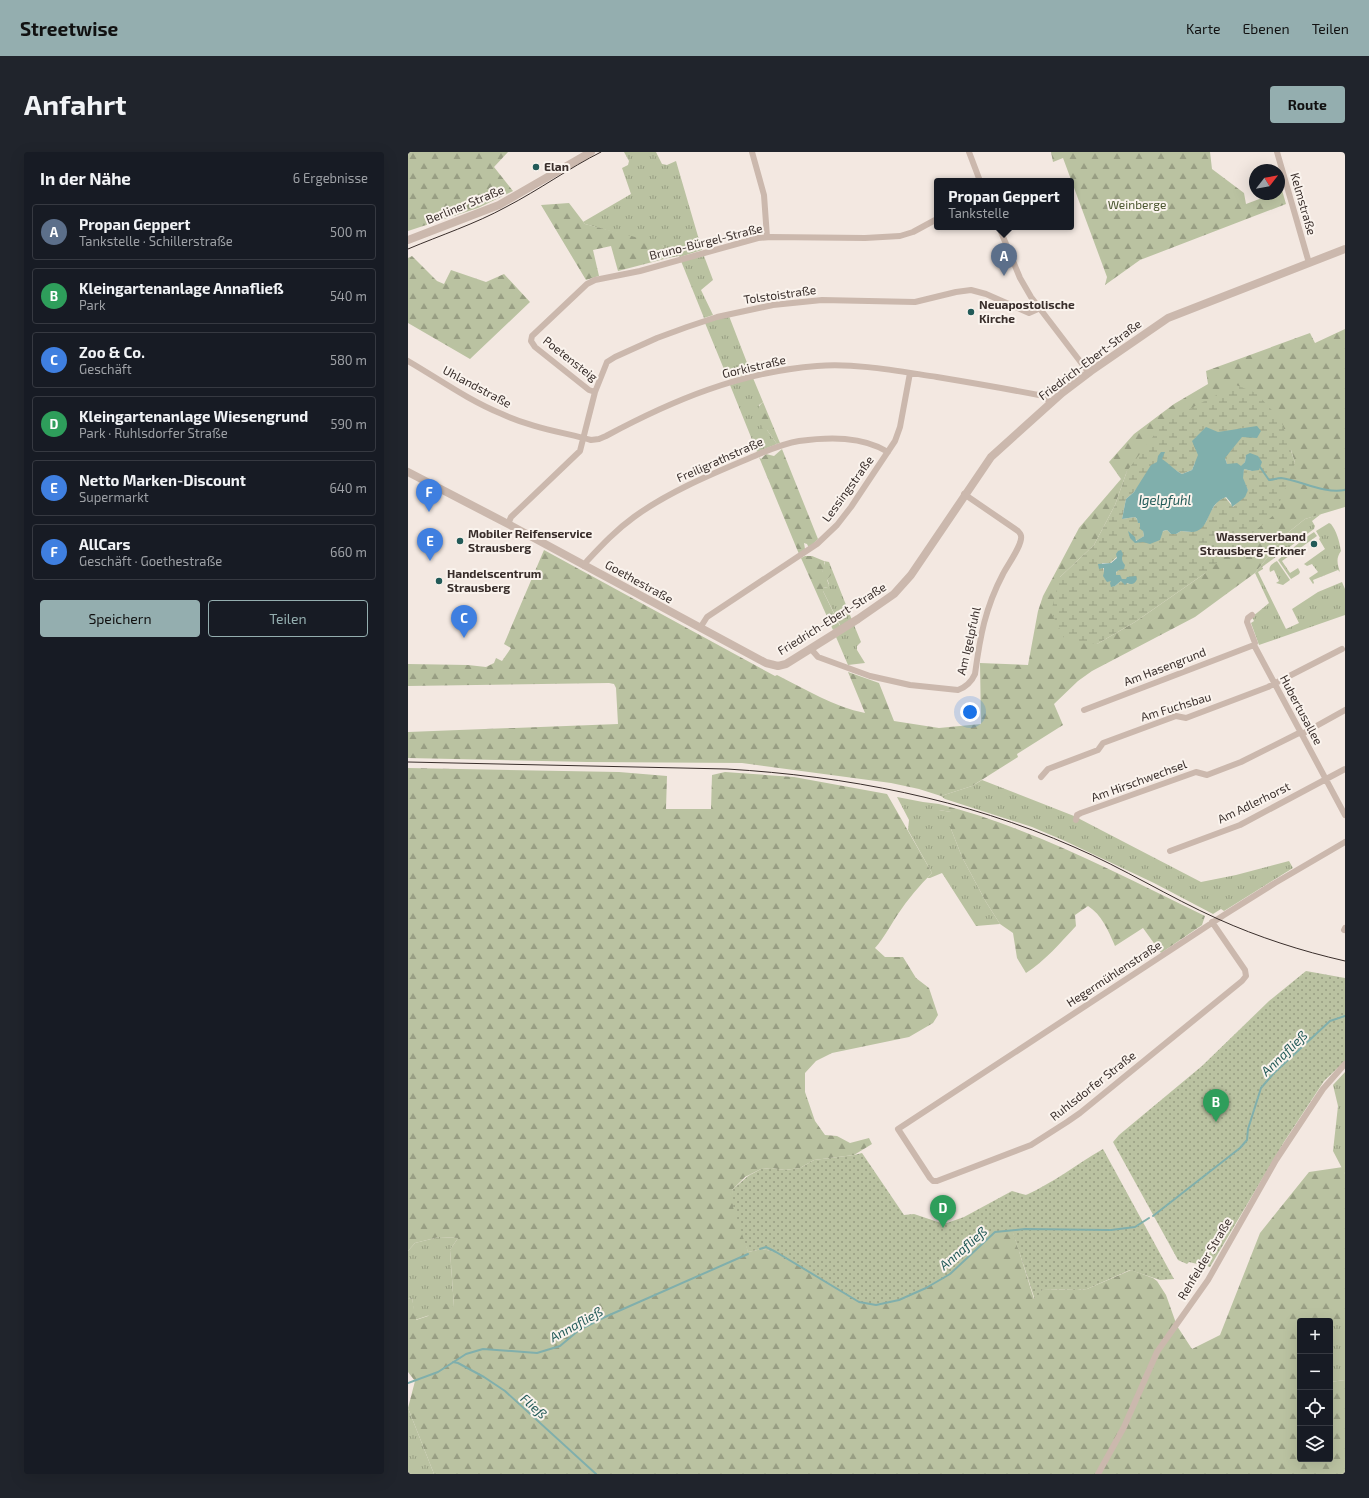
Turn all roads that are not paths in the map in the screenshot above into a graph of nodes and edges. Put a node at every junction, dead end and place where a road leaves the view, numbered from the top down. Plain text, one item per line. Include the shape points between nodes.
1 (591, 152) edge
2 (752, 152) edge
3 (969, 152) edge
4 (1277, 152) edge
5 (979, 178) edge
6 (934, 221) edge
7 (1000, 230) edge
8 (767, 237) junction
9 (408, 240) edge
10 (1345, 249) edge
11 (1309, 263) junction
12 (1038, 309) junction
13 (532, 344) joint
14 (408, 361) edge
15 (910, 373) junction
16 (1089, 373) junction
17 (595, 392) junction
18 (1051, 403) junction
19 (584, 438) junction
20 (888, 452) junction
21 (408, 472) edge
22 (964, 494) junction
23 (508, 524) junction
24 (584, 566) junction
25 (1252, 615) dead end
26 (700, 628) junction
27 (1254, 645) junction
28 (1342, 648) dead end
29 (811, 649) junction
30 (775, 666) joint
31 (1275, 684) junction
32 (1084, 710) dead end
33 (1345, 710) edge
34 (1301, 733) junction
35 (1345, 769) edge
36 (1041, 778) dead end
37 (1326, 780) junction
38 (1345, 815) edge
39 (1076, 820) dead end
40 (1345, 842) edge
41 (1170, 851) dead end
42 (1212, 922) junction
43 (1345, 1064) edge
44 (898, 1129) joint
45 (1098, 1474) edge

1 - 9 street, Berliner Straße via 499,205
2 - 8 street via 764,195
3 - 5 street
4 - 11 street, Kelmstraße
6 - 8 street, Bruno-Bürgel-Straße via 900,236
7 - 12 street via 1020,278
8 - 13 street, Bruno-Bürgel-Straße via 595,280 587,284 532,336
10 - 11 street, Friedrich-Ebert-Straße
11 - 16 street, Friedrich-Ebert-Straße via 1168,318
12 - 16 street
12 - 17 street, Tolstoistraße via 1029,313 971,290 919,301 822,300 772,305 717,317 615,356 607,362
13 - 17 street, Poetensteig via 589,390
14 - 19 street, Uhlandstraße via 483,406 503,415
15 - 18 street, Gorkistraße via 1044,396
15 - 19 street, Gorkistraße via 829,366 764,374 697,392 599,439
15 - 20 street, Lessingstraße via 900,427
16 - 18 street, Friedrich-Ebert-Straße
17 - 19 street, Tolstoistraße
18 - 22 street, Friedrich-Ebert-Straße via 990,457
19 - 23 street via 576,456 512,517
20 - 24 street, Freiligrathstraße via 873,444 832,438 798,441 770,450 715,472 645,510 613,534
20 - 26 street, Lessingstraße via 851,507 829,533 813,547 707,618
21 - 23 street, Goethestraße
22 - 29 street, Friedrich-Ebert-Straße via 900,588 887,600
22 - 29 street, Am Igelpfuhl via 1018,531 1021,536 1020,543 991,597 972,681 958,690 910,685 861,673 818,657
23 - 24 street, Goethestraße
24 - 26 street, Goethestraße
25 - 27 street, Hubertusallee via 1248,622
26 - 30 street, Goethestraße
27 - 31 street, Hubertusallee
27 - 32 street, Am Hasengrund
28 - 31 street, Am Fuchsbau
29 - 30 street, Friedrich-Ebert-Straße via 786,664
31 - 34 street, Hubertusallee
31 - 36 street, Am Fuchsbau via 1186,718 1176,716 1103,743 1098,750 1048,769
33 - 34 street, Am Hirschwechsel
34 - 37 street, Hubertusallee
34 - 39 street, Am Hirschwechsel via 1241,762 1207,775 1196,772 1081,813
35 - 37 street, Am Adlerhorst
37 - 38 street, Hubertusallee
37 - 41 street, Am Adlerhorst via 1240,825
40 - 42 street, Hegermühlenstraße
42 - 44 street, Hegermühlenstraße
42 - 44 street, Ruhlsdorfer Straße via 1245,970 1246,976 1067,1122 1031,1144 937,1182 930,1178
43 - 45 street, Rehfelder Straße via 1323,1089 1276,1160 1208,1280 1157,1352 1124,1427

